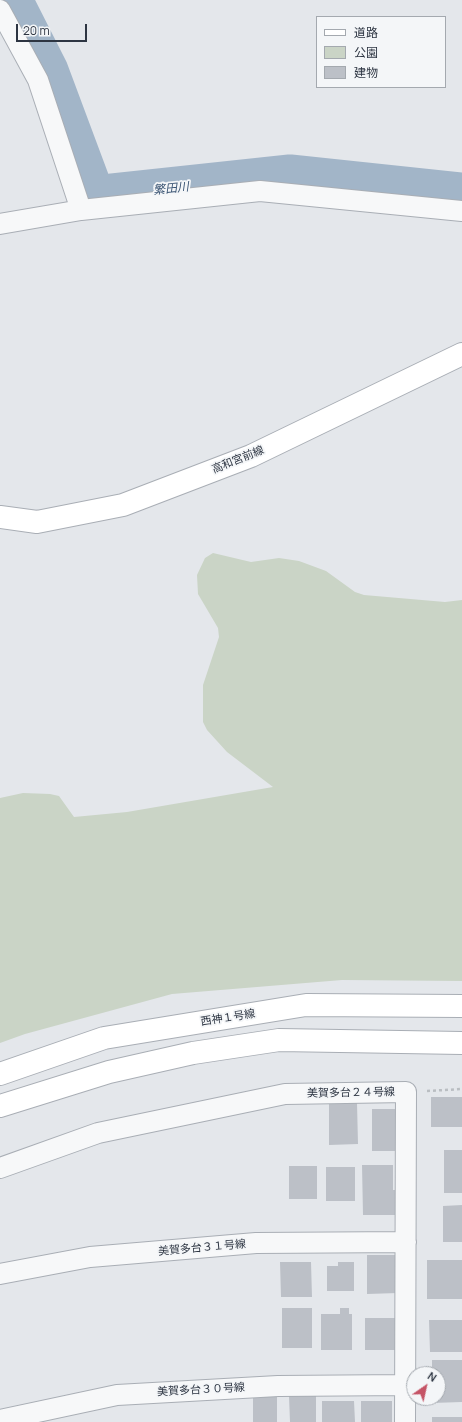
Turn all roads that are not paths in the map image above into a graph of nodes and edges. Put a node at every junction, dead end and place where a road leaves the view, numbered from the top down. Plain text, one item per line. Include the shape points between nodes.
1 (0, 10) edge
2 (81, 210) junction
3 (462, 211) edge
4 (0, 224) edge
5 (462, 354) edge
6 (0, 517) edge
7 (462, 1006) edge
8 (462, 1043) edge
9 (0, 1074) edge
10 (0, 1106) edge
11 (0, 1168) edge
12 (406, 1242) junction
13 (0, 1274) edge
14 (406, 1366) edge
15 (406, 1385) joint
16 (0, 1420) edge
17 (405, 1422) edge

1 - 2 street via 38,80
2 - 3 street via 260,191
2 - 4 street
5 - 6 street, 高和宮前線 via 251,456 123,505 37,522
7 - 9 street, 西神１号線 via 306,1005 104,1038
8 - 10 street via 279,1040 193,1053 109,1072
11 - 12 street, 美賀多台２４号線 via 98,1133 285,1094 406,1092
12 - 13 street, 美賀多台３１号線 via 256,1243 90,1257
12 - 14 street, 美賀多台２４号線
15 - 16 street, 美賀多台３０号線 via 278,1386 117,1395
15 - 17 street, 美賀多台２４号線

